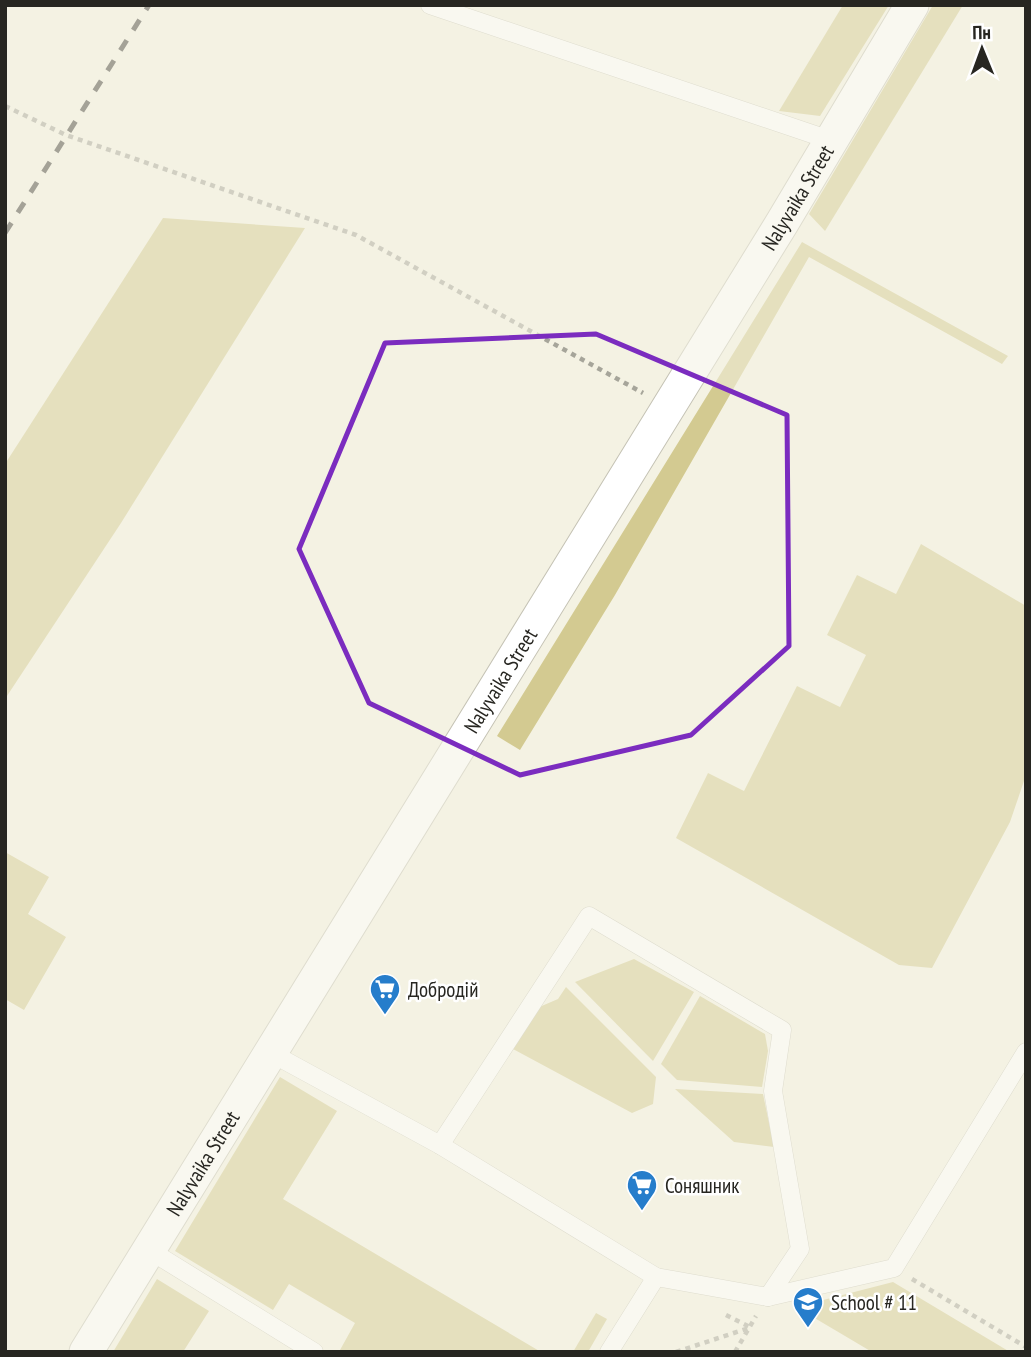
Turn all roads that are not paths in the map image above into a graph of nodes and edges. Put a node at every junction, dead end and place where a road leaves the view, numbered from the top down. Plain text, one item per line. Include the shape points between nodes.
1 (430, 5) edge
2 (912, 5) edge
3 (830, 141) junction
4 (1026, 1052) edge
5 (271, 1053) junction
6 (440, 1145) junction
7 (149, 1250) junction
8 (656, 1277) junction
9 (768, 1297) junction
10 (86, 1352) edge
11 (314, 1352) edge
12 (609, 1352) edge

1 - 3 lane
2 - 3 street, Nalyvaika Street
3 - 5 street, Nalyvaika Street
4 - 9 lane via 894,1268
5 - 6 lane
5 - 7 street, Nalyvaika Street
6 - 8 lane
6 - 9 lane via 589,916 782,1030 773,1091 800,1249
7 - 10 street, Nalyvaika Street
7 - 11 lane
8 - 9 lane
8 - 12 lane

